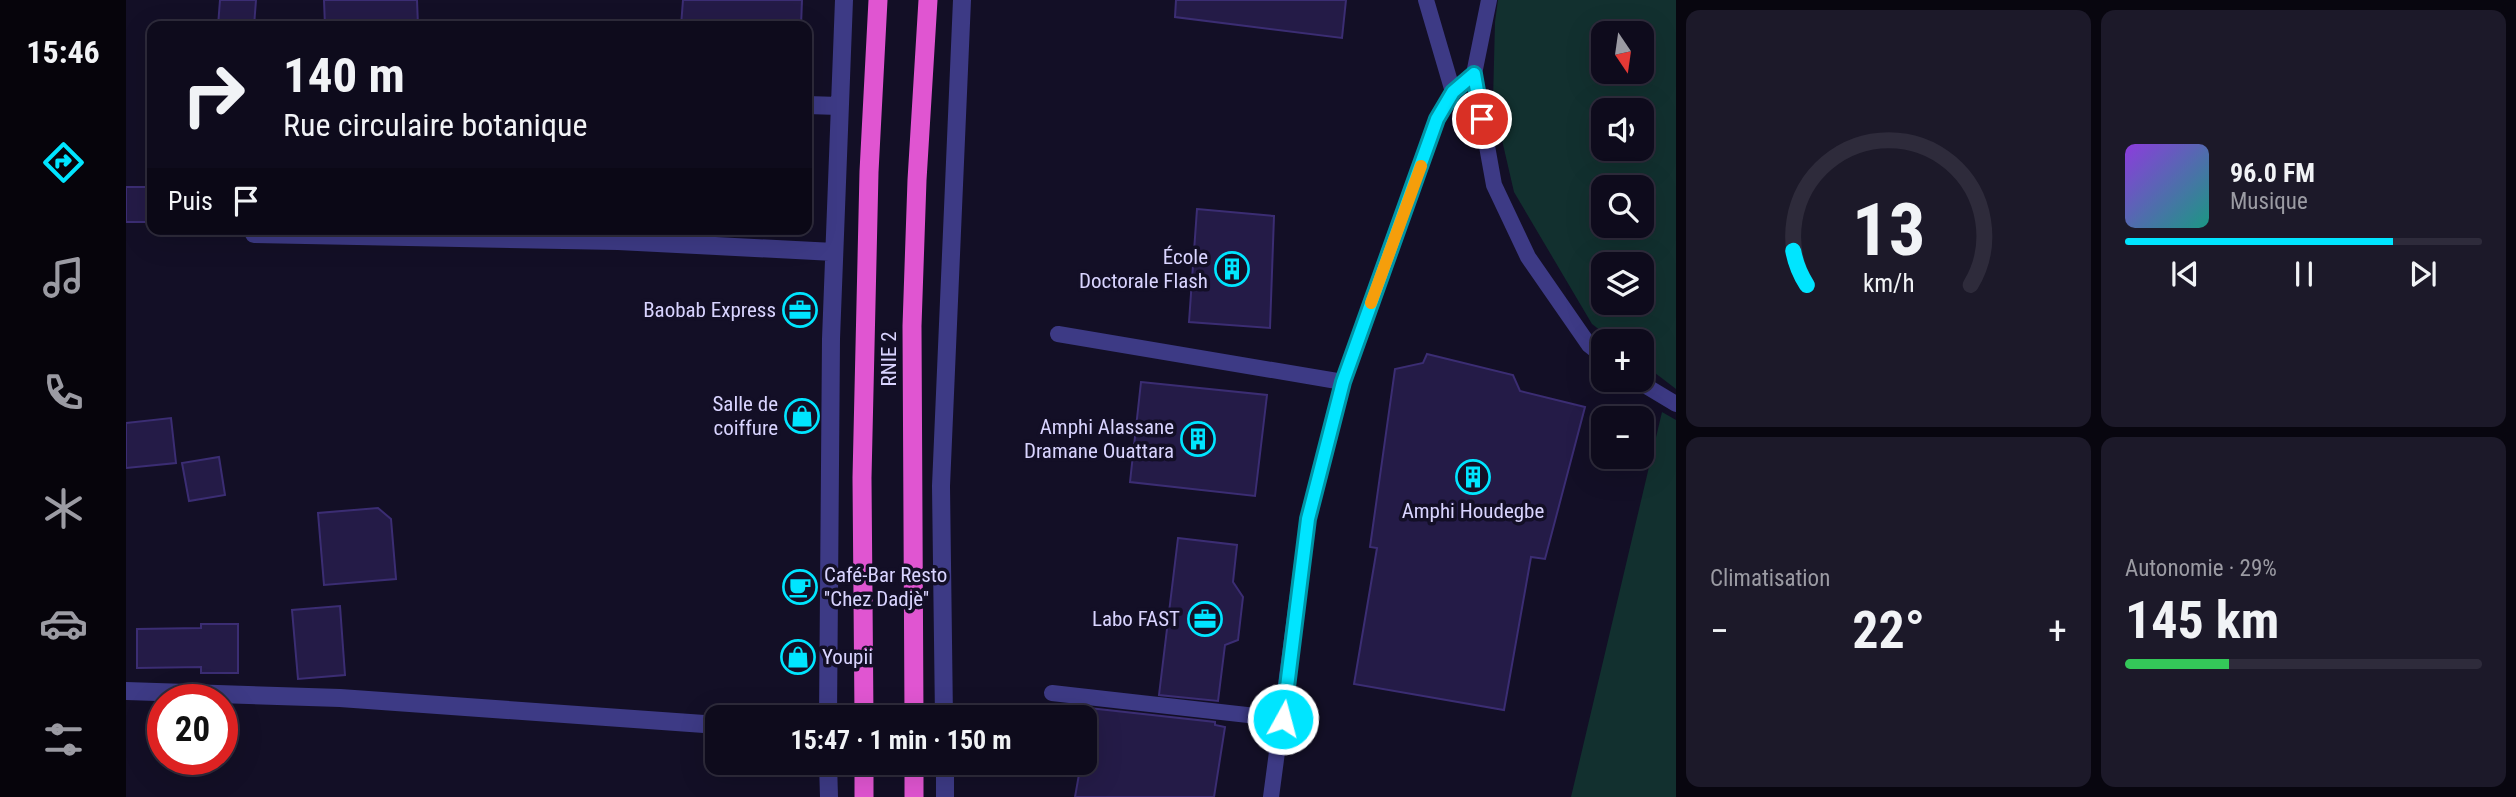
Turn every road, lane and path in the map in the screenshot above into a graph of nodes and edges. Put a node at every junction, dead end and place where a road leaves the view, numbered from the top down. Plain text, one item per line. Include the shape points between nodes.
1 (844, 0) edge
2 (878, 0) edge
3 (928, 0) edge
4 (962, 0) edge
5 (1426, 0) edge
6 (1489, 0) edge
7 (1474, 74) junction
8 (1453, 92) junction
9 (812, 105) edge
10 (839, 106) junction
11 (306, 235) edge
12 (834, 252) junction
13 (1058, 334) dead end
14 (1591, 347) edge
15 (1343, 382) junction
16 (1654, 391) edge
17 (1676, 404) edge
18 (126, 691) edge
19 (1052, 693) dead end
20 (828, 705) edge
21 (864, 705) edge
22 (914, 705) edge
23 (944, 705) edge
24 (1283, 719) junction
25 (705, 724) edge
26 (828, 775) edge
27 (864, 775) edge
28 (914, 775) edge
29 (945, 775) edge
30 (829, 797) edge
31 (864, 797) edge
32 (914, 797) edge
33 (945, 797) edge
34 (1271, 797) edge

1 - 10 street
2 - 21 highway, RNIE 2 / RNIE 2 via 862,478
3 - 22 highway, RNIE 2 / RNIE 2 via 912,326
4 - 23 street via 941,486
5 - 8 lane
6 - 7 lane
7 - 8 lane
7 - 14 lane via 1494,185 1528,257
8 - 15 lane via 1437,119
9 - 10 street
10 - 12 street
11 - 12 street via 618,241
12 - 20 street
13 - 15 lane
15 - 24 lane via 1308,519
16 - 17 lane
18 - 25 street via 340,698
19 - 24 lane
24 - 34 lane
26 - 30 street
27 - 31 highway
28 - 32 highway
29 - 33 street

